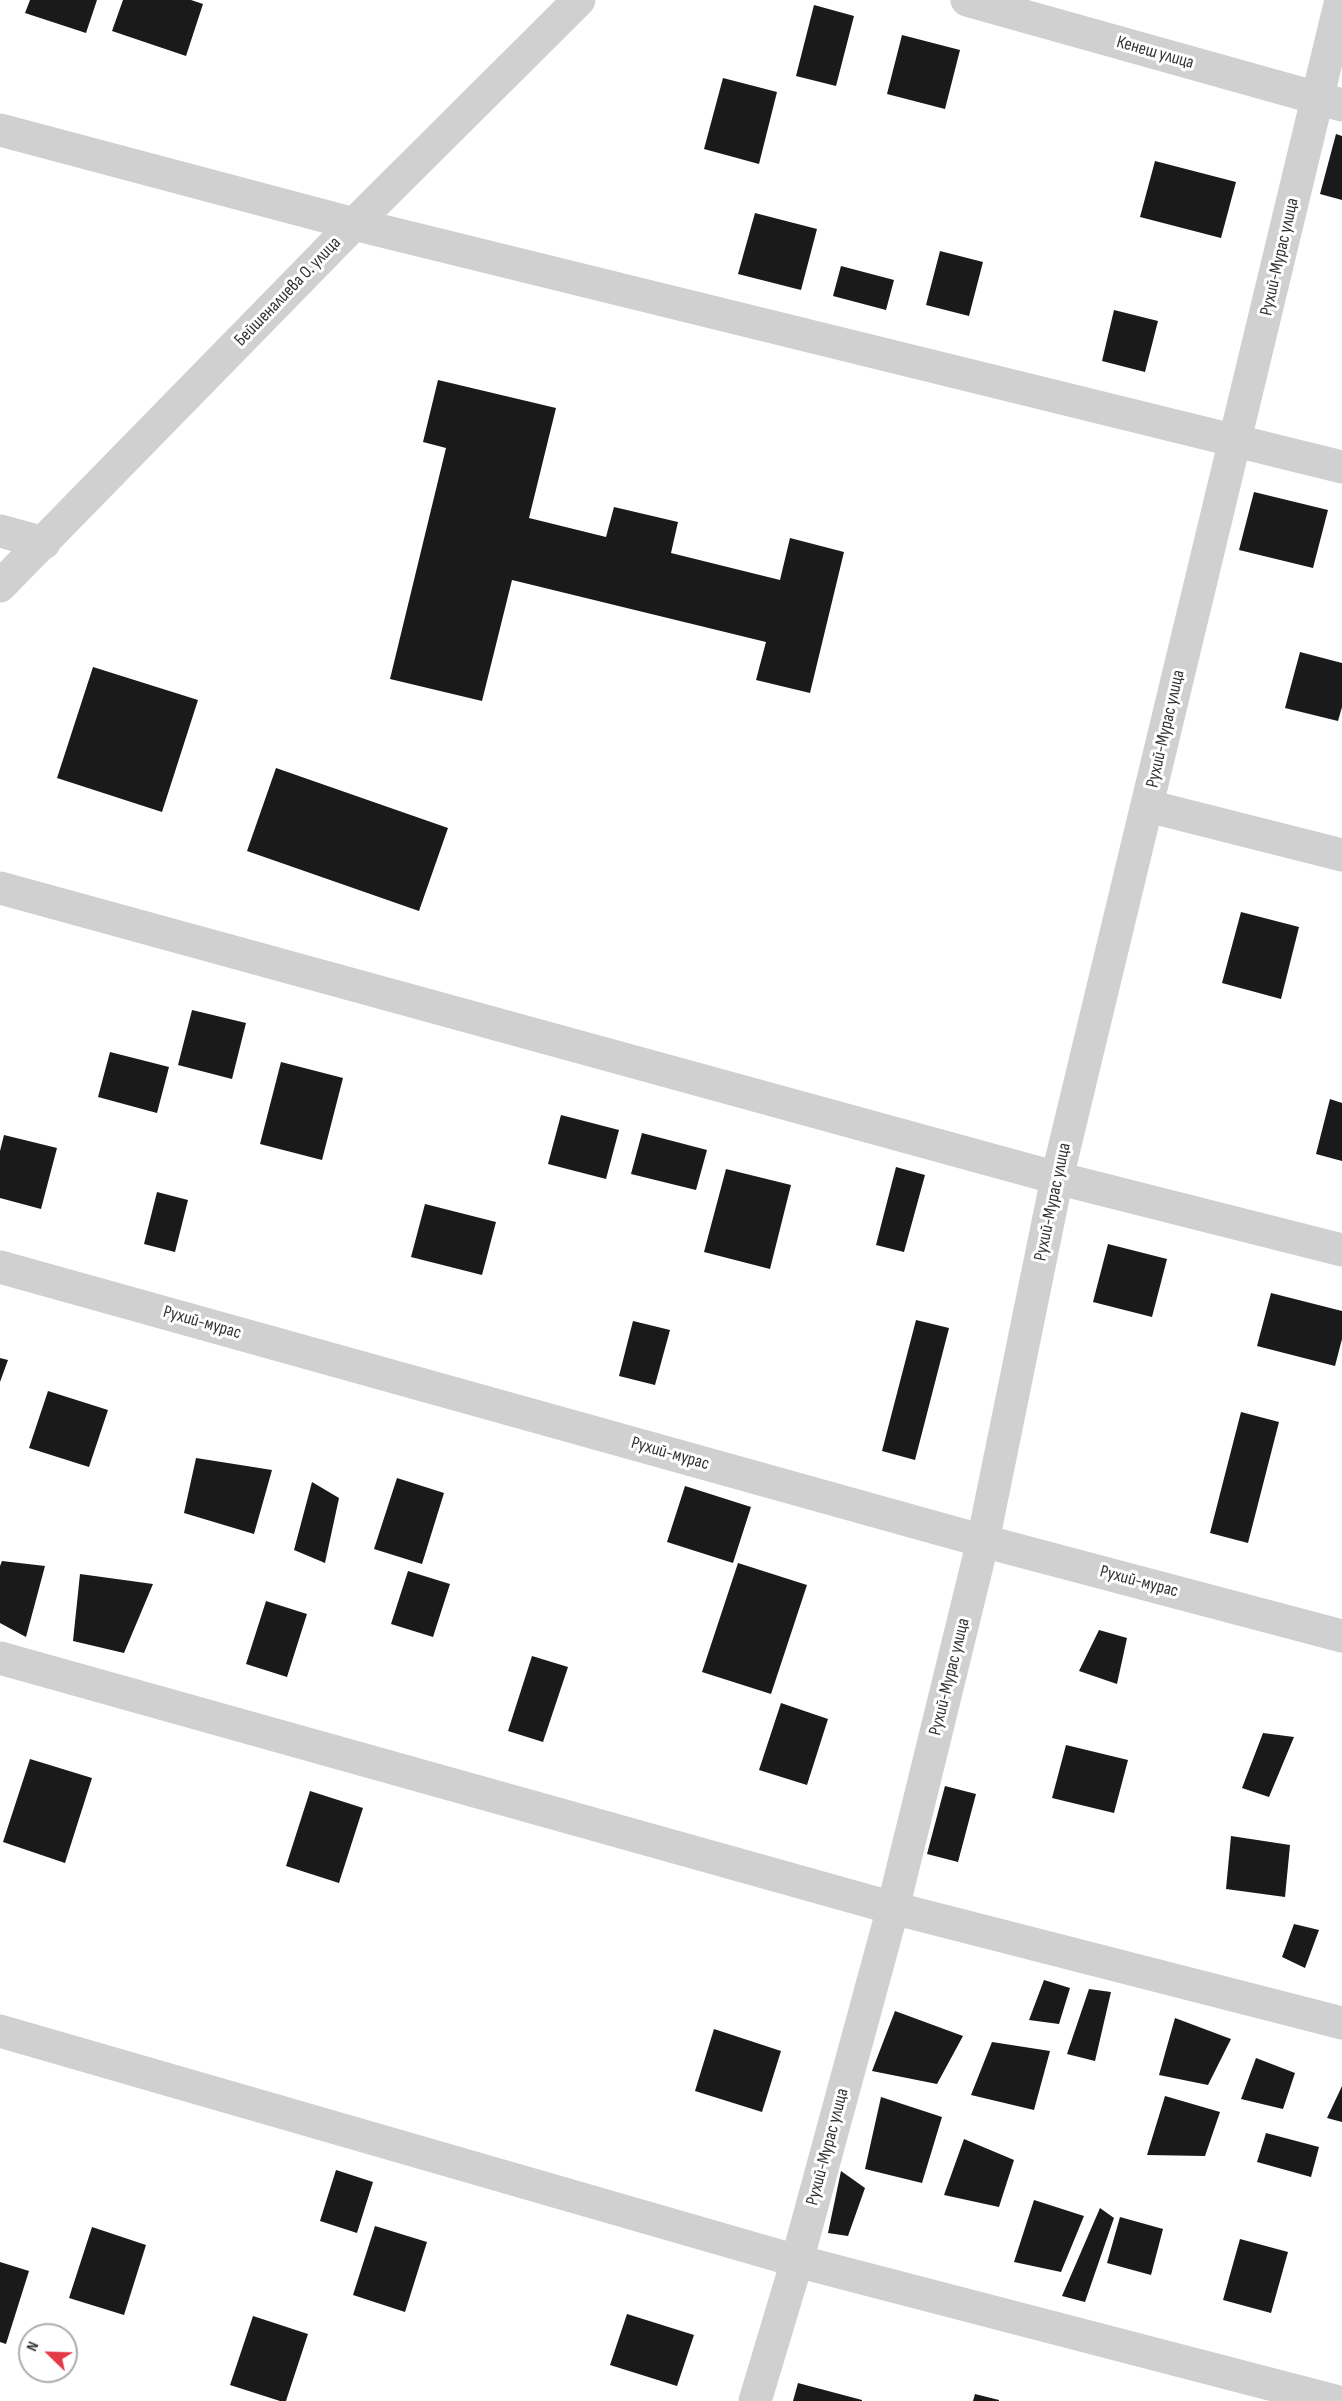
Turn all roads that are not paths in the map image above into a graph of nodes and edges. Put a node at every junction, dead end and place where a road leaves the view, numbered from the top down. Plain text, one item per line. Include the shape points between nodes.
1 (579, 0) edge
2 (967, 0) edge
3 (1341, 0) edge
4 (1330, 101) edge
5 (0, 130) edge
6 (354, 224) junction
7 (1236, 440) junction
8 (1342, 467) edge
9 (0, 531) edge
10 (44, 543) junction
11 (0, 586) edge
12 (1148, 806) junction
13 (1342, 855) edge
14 (0, 888) edge
15 (1057, 1178) junction
16 (1342, 1250) edge
17 (0, 1267) edge
18 (983, 1541) junction
19 (1342, 1636) edge
20 (0, 1658) edge
21 (893, 1908) junction
22 (1342, 2023) edge
23 (0, 2031) edge
24 (797, 2261) junction
25 (755, 2401) edge
26 (1335, 2401) edge

1 - 6 street, Бейшеналиева О. улица
2 - 4 street, Кенеш улица
3 - 4 street, Рухий-Мурас улица
4 - 7 street, Рухий-Мурас улица
5 - 6 street
6 - 7 street
6 - 10 street, Бейшеналиева О. улица
7 - 8 street
7 - 12 street, Рухий-Мурас улица
9 - 10 street
10 - 11 street, Бейшеналиева О. улица
12 - 13 street
12 - 15 street, Рухий-Мурас улица
14 - 15 street
15 - 16 street
15 - 18 street, Рухий-Мурас улица
17 - 18 street, Рухий-мурас
18 - 19 street, Рухий-мурас
18 - 21 street, Рухий-Мурас улица
20 - 21 street
21 - 22 street
21 - 24 street, Рухий-Мурас улица
23 - 24 street
24 - 25 street, Рухий-Мурас улица
24 - 26 street

